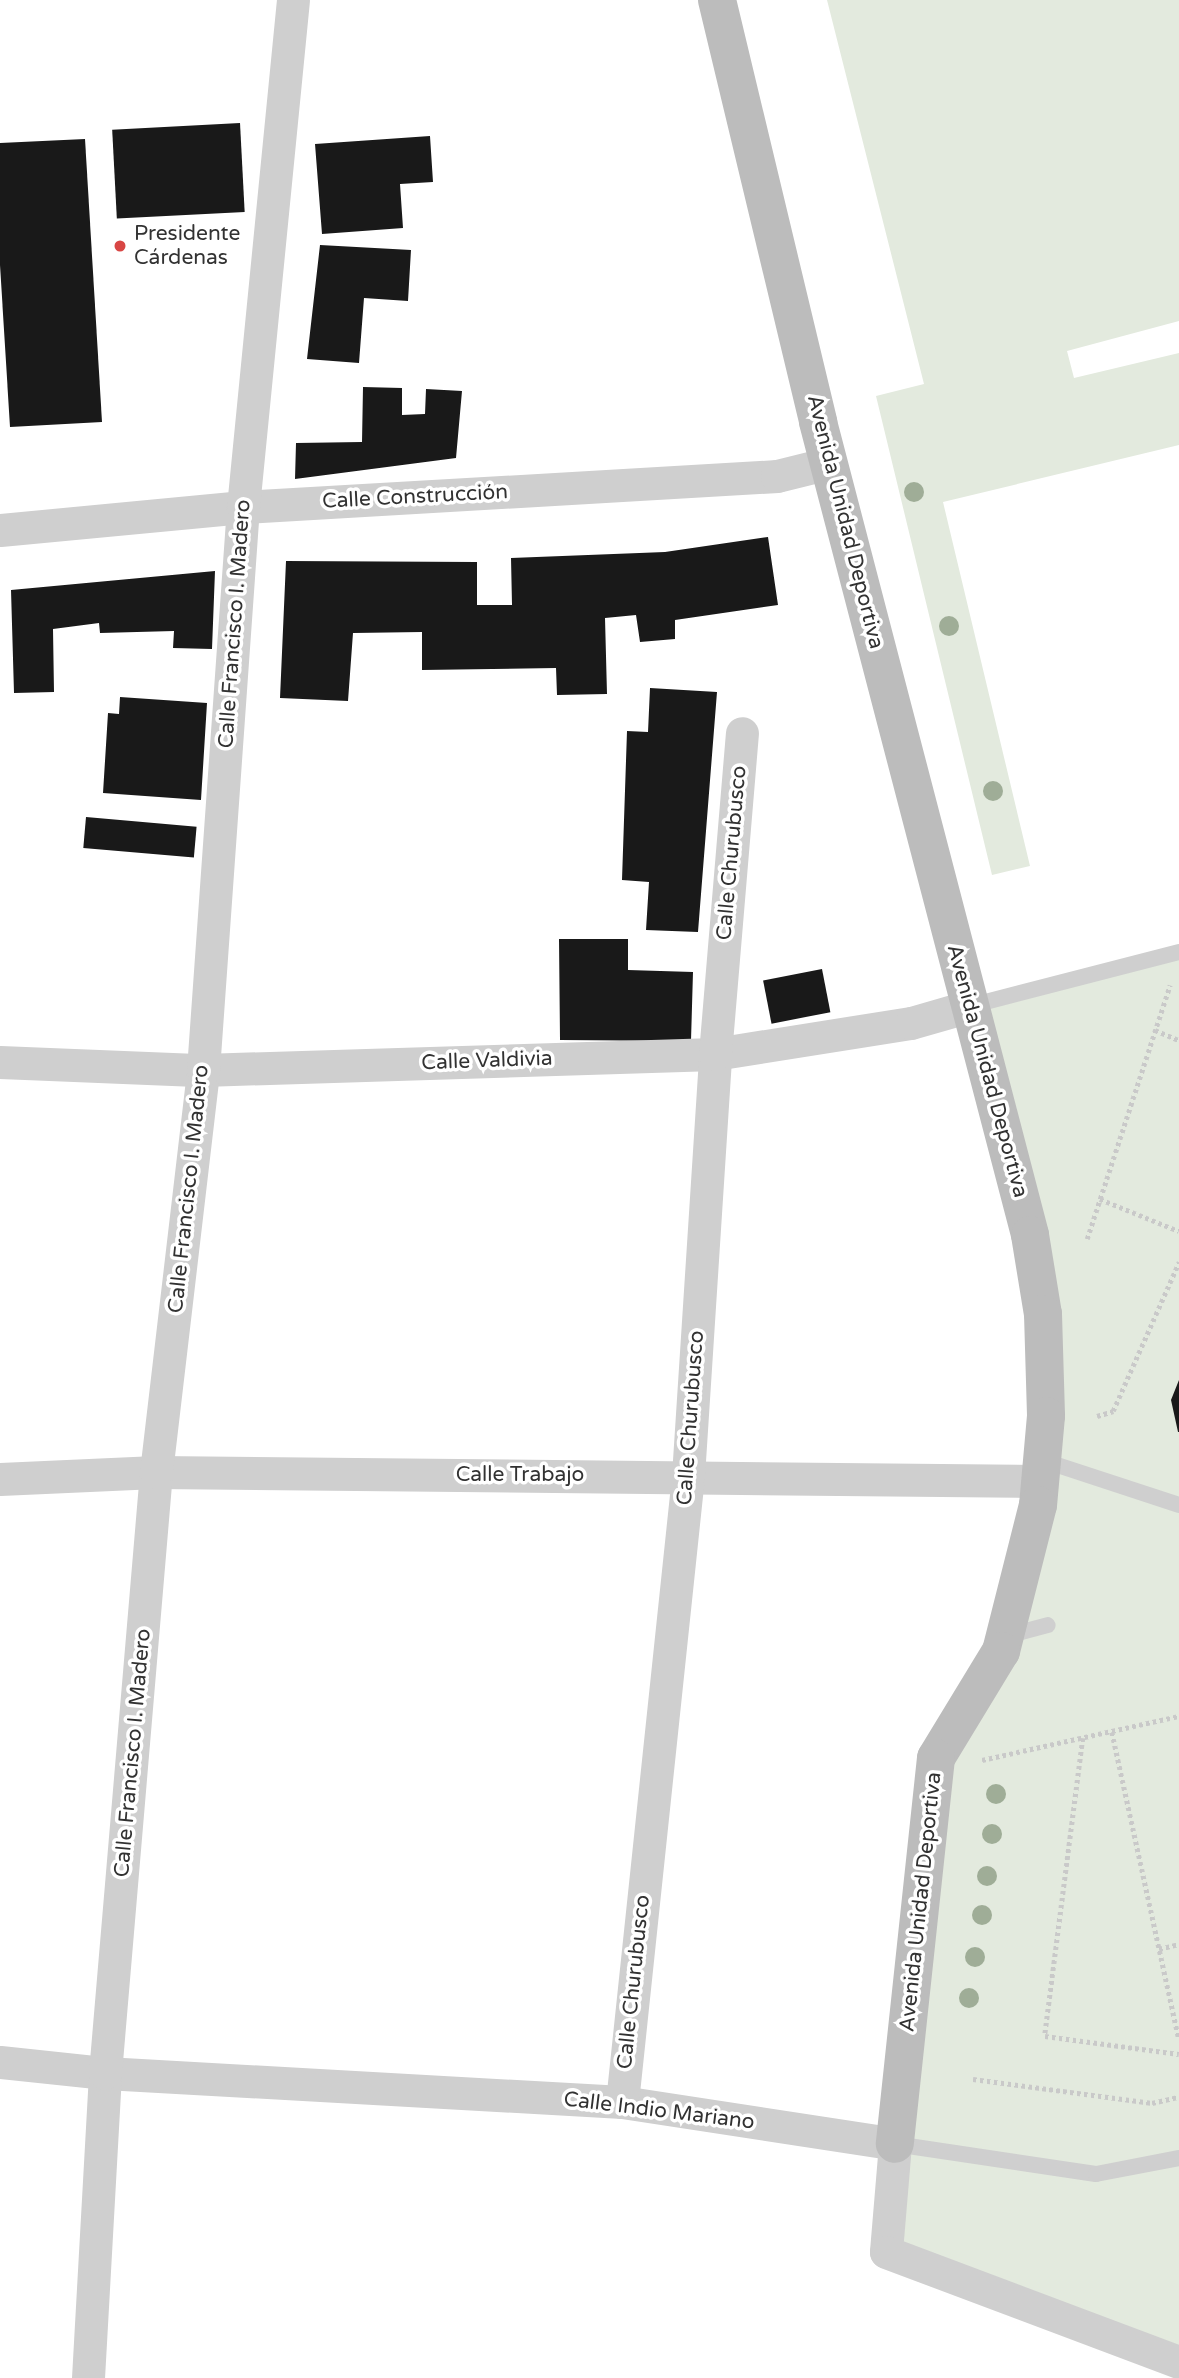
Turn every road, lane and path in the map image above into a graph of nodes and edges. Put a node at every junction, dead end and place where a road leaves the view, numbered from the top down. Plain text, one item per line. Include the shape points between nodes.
1 (293, 0) edge
2 (717, 0) edge
3 (829, 463) junction
4 (243, 507) junction
5 (0, 530) edge
6 (742, 733) dead end
7 (1179, 953) edge
8 (1171, 982) dead end
9 (970, 1006) junction
10 (1155, 1030) junction
11 (1179, 1040) edge
12 (715, 1054) junction
13 (0, 1062) edge
14 (203, 1070) junction
15 (1100, 1199) junction
16 (1179, 1231) edge
17 (1087, 1239) dead end
18 (1179, 1262) edge
19 (1097, 1416) dead end
20 (1041, 1471) junction
21 (156, 1472) junction
22 (688, 1476) junction
23 (0, 1479) edge
24 (1179, 1506) edge
25 (1048, 1625) dead end
26 (1005, 1637) junction
27 (1179, 1716) edge
28 (1112, 1732) junction
29 (1083, 1738) junction
30 (981, 1760) dead end
31 (1179, 1944) edge
32 (1159, 1949) junction
33 (1179, 2039) edge
34 (1179, 2054) edge
35 (0, 2063) edge
36 (106, 2073) junction
37 (973, 2079) dead end
38 (1179, 2097) edge
39 (621, 2102) junction
40 (895, 2144) junction
41 (1179, 2158) edge
42 (1179, 2362) edge
43 (88, 2378) edge

1 - 4 street, Calle Francisco I. Madero
2 - 3 street, Avenida Unidad Deportiva
3 - 4 street, Calle Construcción via 777,476
3 - 9 street, Avenida Unidad Deportiva
4 - 5 street, Calle Construcción
4 - 14 street, Calle Francisco I. Madero
6 - 12 street, Calle Churubusco
7 - 9 lane
8 - 10 path
9 - 12 street, Calle Valdivia via 911,1023
9 - 20 street, Avenida Unidad Deportiva via 1030,1234 1043,1314
10 - 11 path
10 - 15 path
12 - 14 street, Calle Valdivia
12 - 22 street, Calle Churubusco
13 - 14 street, Calle Valdivia
14 - 21 street, Calle Francisco I. Madero
15 - 16 path
15 - 17 path
18 - 19 path via 1113,1411
20 - 22 street, Calle Trabajo
20 - 24 lane
20 - 26 street, Avenida Unidad Deportiva
21 - 22 street, Calle Trabajo
21 - 23 street, Calle Trabajo
21 - 36 street, Calle Francisco I. Madero
22 - 39 street, Calle Churubusco
25 - 26 lane
26 - 40 street, Avenida Unidad Deportiva via 936,1758
27 - 28 path
28 - 29 path
28 - 32 path
29 - 30 path
29 - 34 path via 1045,2036
31 - 32 path
32 - 33 path
35 - 36 street, Calle Indio Mariano
36 - 39 street, Calle Indio Mariano
36 - 43 street, Calle Francisco I. Madero
37 - 38 path via 1152,2103
39 - 40 street, Calle Indio Mariano
40 - 41 lane via 1096,2174
40 - 42 street via 886,2252

